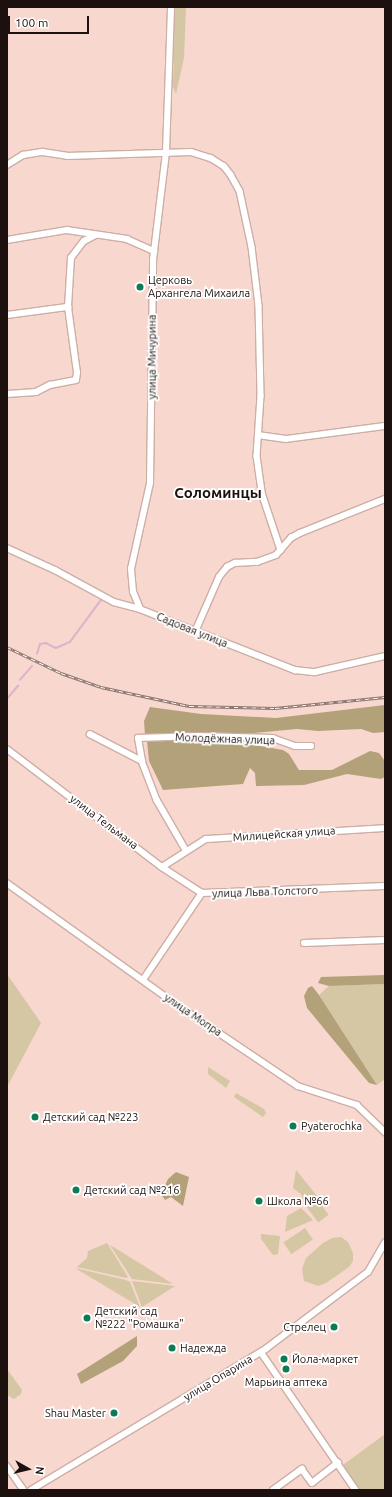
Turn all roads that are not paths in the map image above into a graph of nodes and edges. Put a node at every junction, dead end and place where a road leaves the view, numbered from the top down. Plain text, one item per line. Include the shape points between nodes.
1 (171, 7) edge
2 (166, 152) junction
3 (7, 165) edge
4 (96, 235) junction
5 (7, 240) edge
6 (154, 251) junction
7 (68, 307) junction
8 (7, 315) edge
9 (7, 394) edge
10 (385, 426) edge
11 (258, 435) junction
12 (385, 499) edge
13 (7, 548) edge
14 (281, 550) junction
15 (140, 609) junction
16 (195, 632) junction
17 (385, 656) edge
18 (90, 734) dead end
19 (311, 746) dead end
20 (7, 749) edge
21 (142, 761) junction
22 (385, 828) edge
23 (186, 850) junction
24 (162, 867) junction
25 (7, 883) edge
26 (385, 886) edge
27 (202, 893) junction
28 (385, 940) edge
29 (304, 943) dead end
30 (143, 980) junction
31 (385, 1132) edge
32 (385, 1242) edge
33 (261, 1352) junction
34 (338, 1463) junction
35 (7, 1466) edge
36 (24, 1490) edge
37 (31, 1490) edge
38 (273, 1490) edge
39 (356, 1490) edge

1 - 2 street, улица Мичурина
2 - 3 street via 67,156 43,152 23,155
2 - 6 street, улица Мичурина
2 - 11 street via 191,152 211,158 224,166 240,191 252,247 259,306 262,352
4 - 5 street via 67,230
4 - 6 street via 128,239
4 - 7 street via 84,241 71,258
6 - 15 street, улица Мичурина via 150,483 131,569 133,592
7 - 8 street
7 - 9 street via 76,380 36,392
10 - 11 street via 286,439
11 - 14 street via 257,456 262,493
12 - 14 street via 300,533 291,538
13 - 15 street, Садовая улица via 114,602
14 - 16 street via 276,555 257,562 235,563 227,567
15 - 16 street, Садовая улица
16 - 17 street, Садовая улица via 305,673
18 - 21 street
19 - 21 street, Молодёжная улица via 295,746 272,738 138,738
20 - 24 street, улица Тельмана
21 - 23 street via 168,823
22 - 23 street, Милицейская улица via 206,839
23 - 24 street, Милицейская улица
24 - 27 street, улица Тельмана
25 - 30 street, улица Мопра
26 - 27 street, улица Льва Толстого
27 - 30 street, улица Льва Толстого
28 - 29 street
30 - 31 street, улица Мопра via 298,1086 357,1105
32 - 33 street, улица Опарина via 368,1272
33 - 34 street
33 - 37 street, улица Опарина
34 - 38 street via 312,1483 302,1469
34 - 39 street
35 - 36 street

